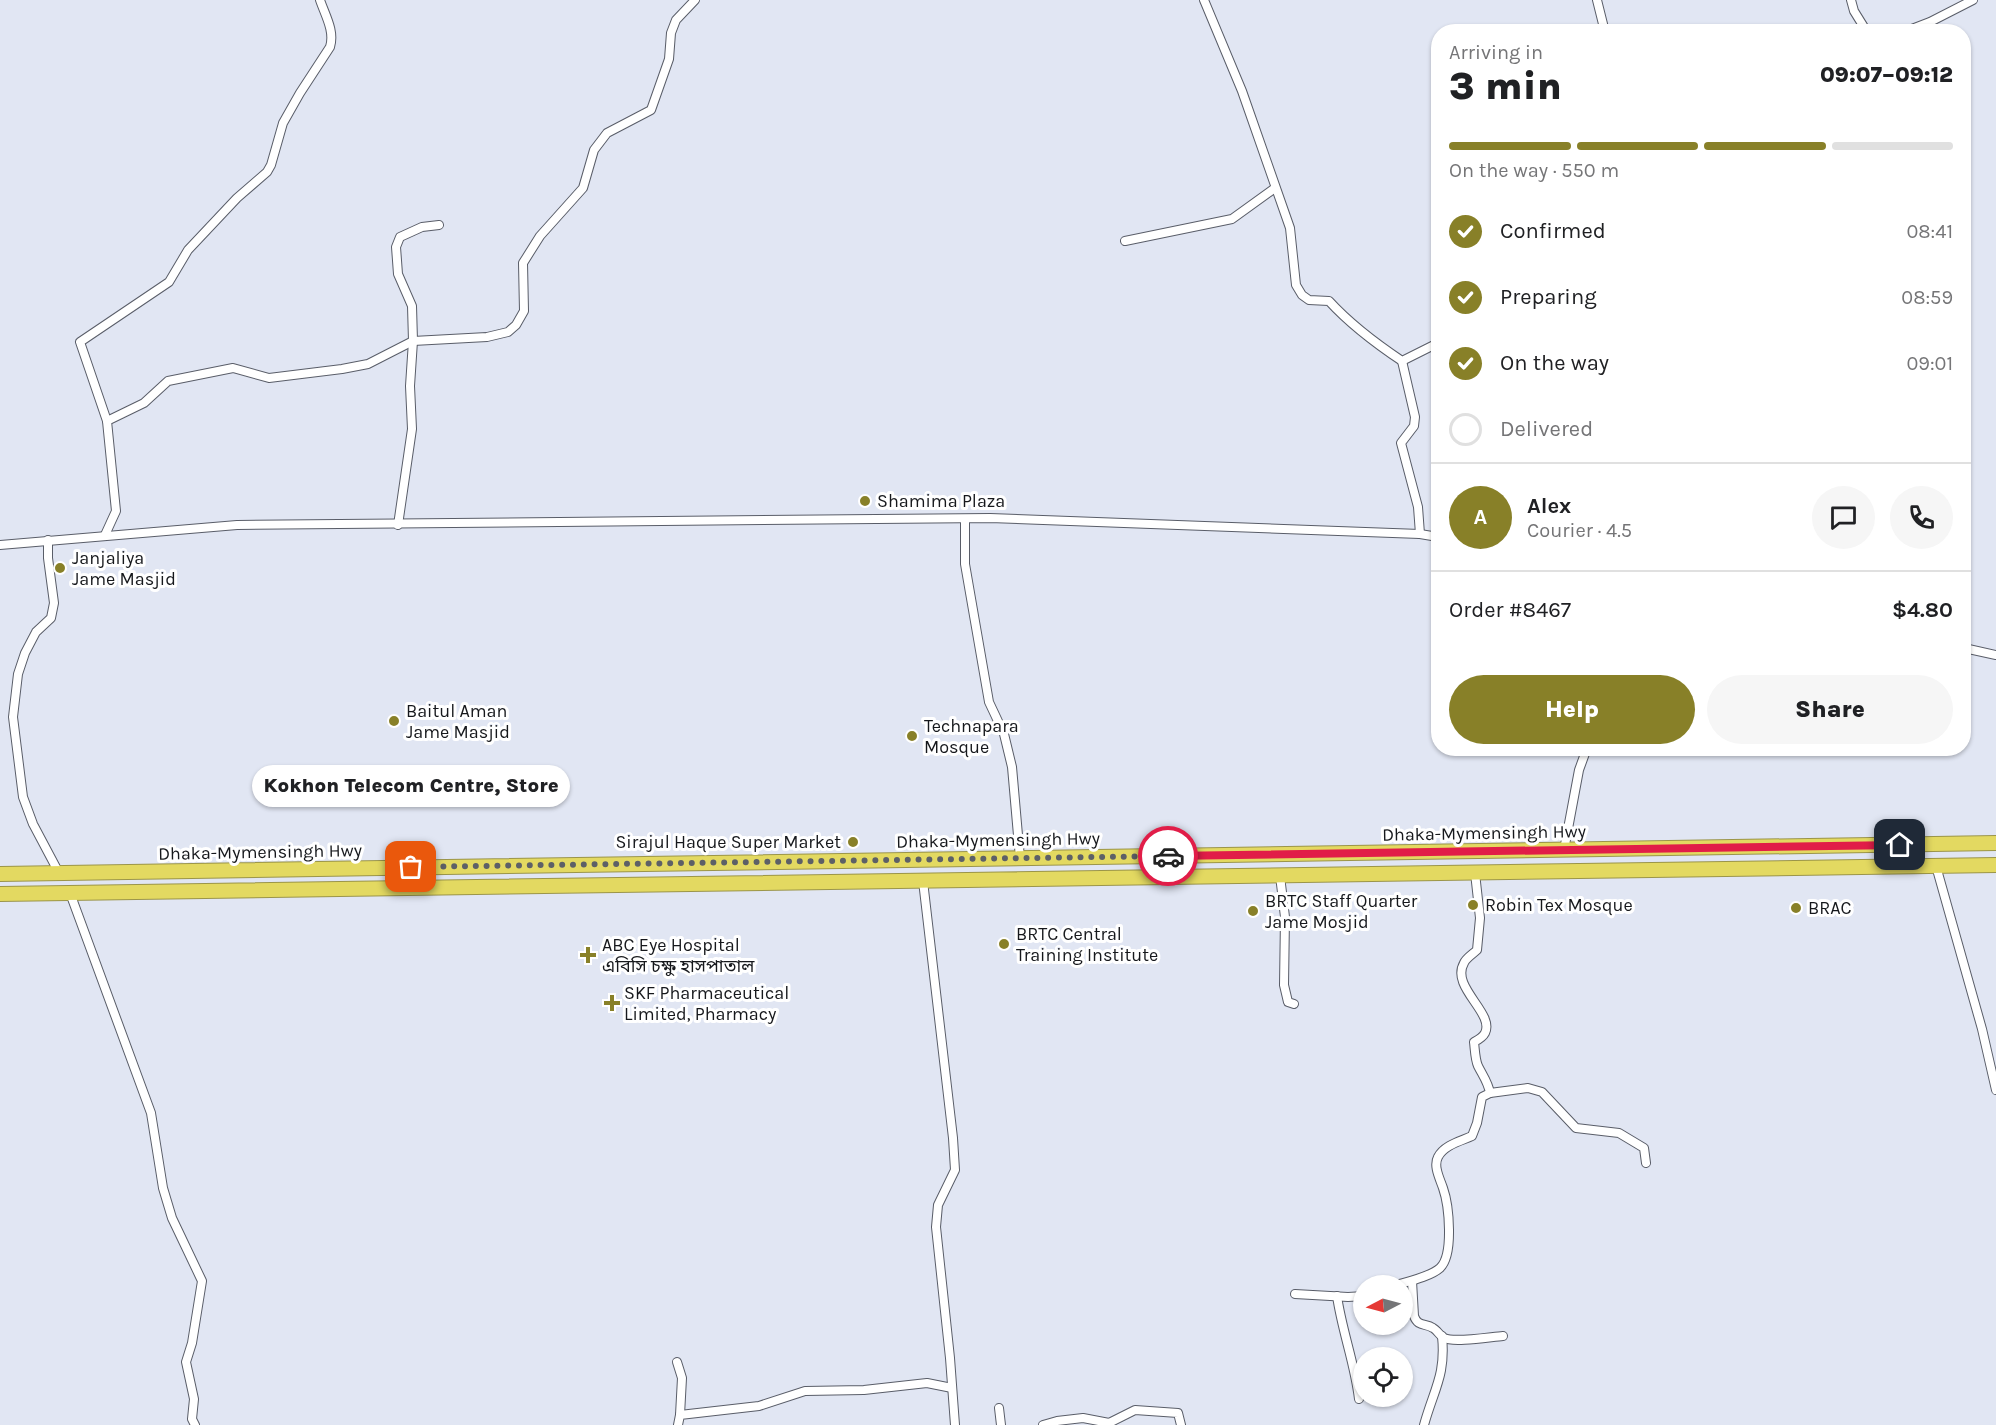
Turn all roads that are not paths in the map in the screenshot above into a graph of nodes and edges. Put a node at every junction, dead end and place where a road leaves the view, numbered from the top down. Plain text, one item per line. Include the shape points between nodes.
1 (320, 0) edge
2 (695, 0) edge
3 (1204, 0) edge
4 (1597, 0) edge
5 (1851, 0) edge
6 (1974, 0) edge
7 (1603, 24) edge
8 (1862, 24) edge
9 (1925, 24) edge
10 (1275, 188) junction
11 (439, 225) dead end
12 (1125, 241) dead end
13 (413, 341) junction
14 (1431, 346) edge
15 (1402, 361) junction
16 (107, 421) junction
17 (965, 519) junction
18 (398, 525) junction
19 (1420, 534) junction
20 (105, 535) junction
21 (1431, 536) edge
22 (48, 540) junction
23 (0, 545) edge
24 (1971, 650) edge
25 (1996, 655) edge
26 (1584, 756) edge
27 (1996, 843) edge
28 (1564, 850) junction
29 (1020, 858) junction
30 (1936, 866) junction
31 (1996, 866) edge
32 (59, 873) junction
33 (1475, 873) junction
34 (0, 874) edge
35 (1280, 876) junction
36 (923, 881) junction
37 (70, 893) junction
38 (0, 894) edge
39 (1294, 1004) dead end
40 (1996, 1090) edge
41 (1490, 1093) junction
42 (1646, 1163) dead end
43 (1413, 1281) edge
44 (1413, 1291) edge
45 (1295, 1294) dead end
46 (1337, 1296) junction
47 (1353, 1296) edge
48 (1503, 1335) dead end
49 (1442, 1336) junction
50 (677, 1362) dead end
51 (1353, 1366) edge
52 (952, 1388) junction
53 (999, 1408) dead end
54 (680, 1415) junction
55 (195, 1425) edge
56 (678, 1425) edge
57 (955, 1425) edge
58 (1001, 1425) edge
59 (1043, 1425) edge
60 (1181, 1425) edge
61 (1424, 1425) edge

1 - 16 street via 332,41 283,123 267,172 188,250 169,282 80,342
2 - 13 street via 676,20 669,58 651,110 607,133 594,150 583,188 540,236 523,263 524,311 516,325 508,332 487,337
3 - 10 street via 1242,91
4 - 7 street
5 - 8 street
6 - 9 street
10 - 12 street via 1232,219
10 - 15 street via 1290,228 1296,285 1302,295 1309,300 1329,301 1368,338
11 - 13 street via 422,226 400,237 396,247 398,274 412,306
13 - 16 street via 368,364 342,369 268,378 233,368 168,381 144,403
13 - 18 street via 412,429
14 - 15 street
15 - 19 street via 1414,426 1401,444 1418,507
16 - 20 street via 116,511
17 - 18 street
17 - 19 street
17 - 29 street via 965,564 989,702 1004,734 1012,767
18 - 20 street via 237,525
19 - 21 street
20 - 22 street
22 - 23 street
22 - 32 street via 54,603 51,618 36,632 25,652 13,717 23,797
24 - 25 street
26 - 28 street
27 - 28 highway, Dhaka-Mymensingh Hwy
28 - 29 highway, Dhaka-Mymensingh Hwy
29 - 32 highway, Dhaka-Mymensingh Hwy
30 - 31 highway
30 - 33 highway
30 - 40 street
32 - 34 highway, Dhaka-Mymensingh Hwy
33 - 35 highway
33 - 41 street via 1480,918 1477,950 1464,963 1462,979 1486,1021 1486,1031 1474,1042 1474,1051
35 - 36 highway
35 - 39 street via 1285,916 1284,985 1287,1002
36 - 37 highway
36 - 52 street via 953,1138 954,1170 938,1204 936,1227
37 - 38 highway
37 - 55 street via 151,1113 172,1218 202,1281 186,1362
41 - 42 street via 1528,1088 1542,1092 1576,1128 1619,1134 1644,1148
41 - 43 street via 1482,1097 1472,1136 1445,1148 1438,1157 1449,1244 1439,1269
44 - 49 street via 1416,1321
45 - 46 street
46 - 47 street
46 - 51 street
48 - 49 street via 1453,1340
49 - 61 street via 1442,1374
50 - 54 street via 682,1378
52 - 54 street via 927,1383 805,1391 759,1406
52 - 57 street
53 - 58 street
54 - 56 street
59 - 60 street via 1083,1418 1109,1423 1135,1410 1178,1413

